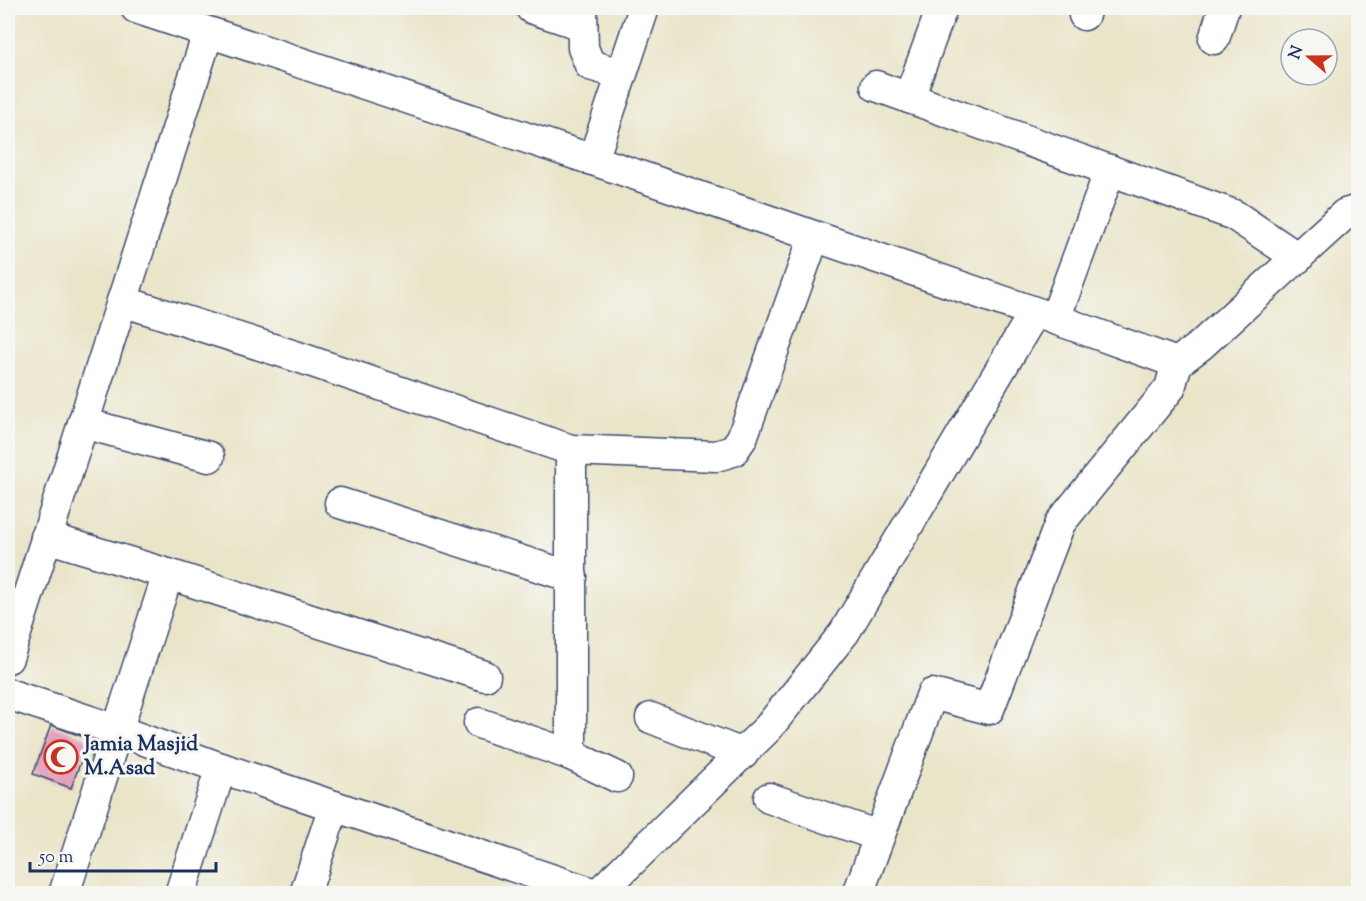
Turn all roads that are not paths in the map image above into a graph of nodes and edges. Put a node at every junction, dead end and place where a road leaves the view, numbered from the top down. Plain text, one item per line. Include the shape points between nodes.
1 (136, 8) edge
2 (531, 8) edge
3 (644, 8) edge
4 (942, 8) edge
5 (1224, 8) edge
6 (582, 16) edge
7 (208, 33) junction
8 (1214, 39) dead end
9 (621, 74) junction
10 (876, 86) dead end
11 (909, 98) junction
12 (592, 160) junction
13 (1110, 170) junction
14 (1359, 210) edge
15 (814, 237) junction
16 (1298, 258) junction
17 (122, 301) junction
18 (1044, 316) junction
19 (1178, 363) junction
20 (83, 423) junction
21 (571, 450) junction
22 (209, 457) dead end
23 (340, 503) dead end
24 (46, 537) junction
25 (168, 574) junction
26 (572, 577) junction
27 (15, 610) edge
28 (8, 658) edge
29 (485, 676) dead end
30 (8, 694) edge
31 (651, 718) dead end
32 (479, 723) dead end
33 (117, 730) junction
34 (743, 754) junction
35 (571, 755) junction
36 (221, 768) junction
37 (617, 777) dead end
38 (768, 798) dead end
39 (334, 806) junction
40 (879, 836) junction
41 (64, 894) edge
42 (180, 894) edge
43 (305, 894) edge
44 (597, 894) edge
45 (858, 894) edge

1 - 7 street
2 - 6 street
3 - 9 street
4 - 11 street
5 - 8 street
6 - 9 street via 583,48 590,65
7 - 12 street
7 - 17 street
9 - 12 street
10 - 11 street
11 - 13 street
12 - 15 street
13 - 16 street via 1234,215
13 - 18 street
14 - 16 street via 1345,214
15 - 18 street
15 - 21 street via 742,438 733,451 716,456
16 - 19 street
17 - 20 street
17 - 21 street
18 - 19 street
18 - 34 street via 844,633
19 - 40 street via 1170,388 1060,524 989,709 932,694
20 - 22 street
20 - 24 street
21 - 26 street
23 - 26 street
24 - 25 street
24 - 27 street
25 - 29 street
25 - 33 street
26 - 35 street
27 - 28 street
30 - 33 street
31 - 34 street
32 - 35 street
33 - 36 street
33 - 41 street
34 - 44 street
35 - 37 street
36 - 39 street
36 - 42 street
38 - 40 street
39 - 43 street
39 - 44 street
40 - 45 street

